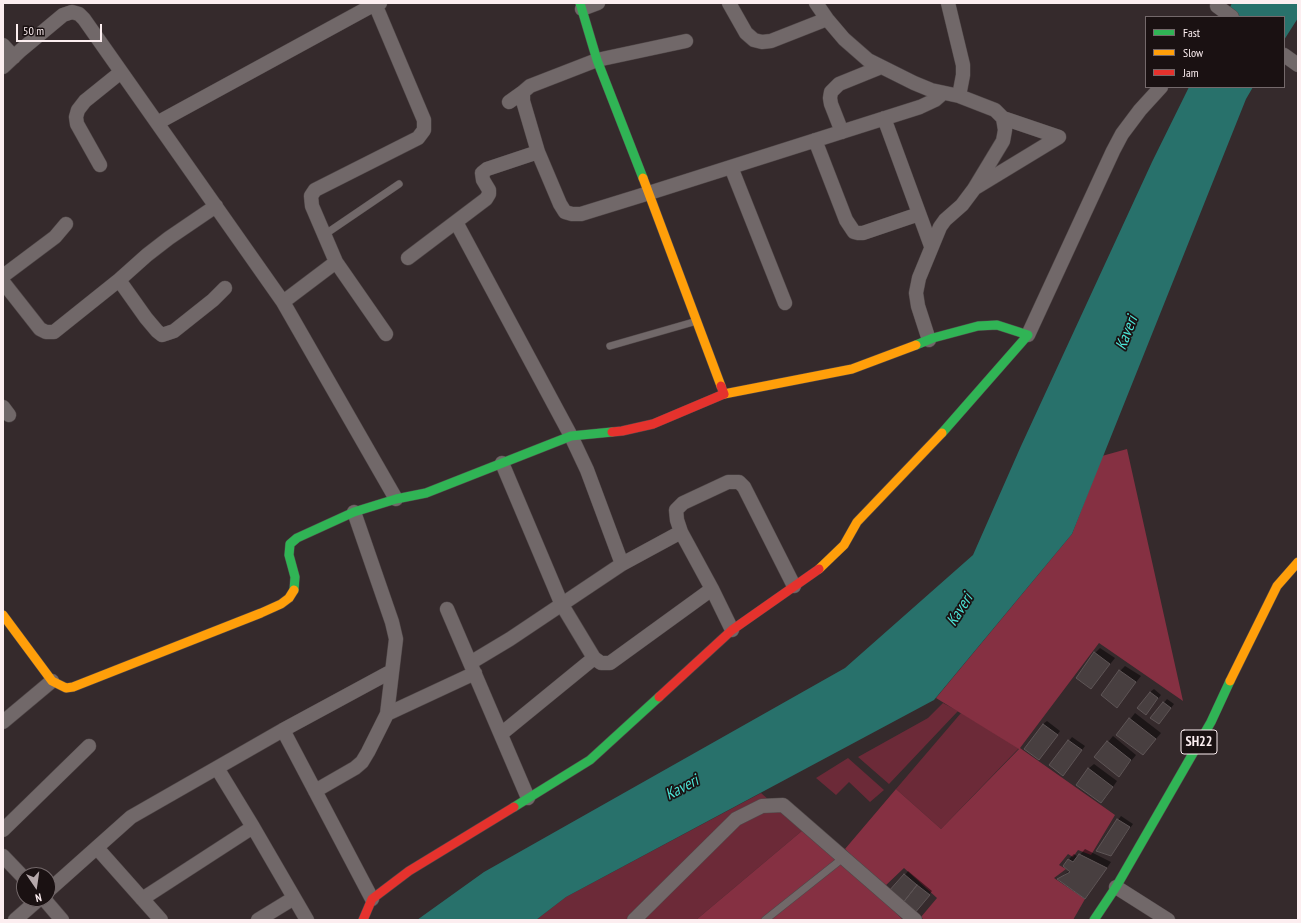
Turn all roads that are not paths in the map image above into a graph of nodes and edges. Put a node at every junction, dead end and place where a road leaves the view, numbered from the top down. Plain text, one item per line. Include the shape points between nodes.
1 (598, 3) edge
2 (729, 3) edge
3 (816, 3) edge
4 (948, 3) edge
5 (377, 4) edge
6 (581, 6) edge
7 (1216, 8) edge
8 (1230, 16) edge
9 (827, 19) junction
10 (686, 41) dead end
11 (3, 45) edge
12 (14, 57) junction
13 (597, 60) junction
14 (3, 67) edge
15 (881, 67) junction
16 (121, 72) junction
17 (1160, 88) edge
18 (523, 92) junction
19 (943, 93) junction
20 (959, 96) junction
21 (509, 102) dead end
22 (884, 118) junction
23 (1003, 118) junction
24 (157, 123) junction
25 (842, 132) junction
26 (815, 140) junction
27 (538, 152) junction
28 (100, 165) dead end
29 (731, 167) junction
30 (399, 184) dead end
31 (974, 189) junction
32 (649, 193) junction
33 (216, 206) junction
34 (919, 214) junction
35 (456, 222) junction
36 (66, 224) dead end
37 (324, 235) junction
38 (931, 246) junction
39 (408, 258) dead end
40 (336, 262) junction
41 (3, 276) edge
42 (119, 280) junction
43 (3, 282) edge
44 (225, 288) dead end
45 (283, 302) junction
46 (785, 303) dead end
47 (697, 321) junction
48 (386, 334) dead end
49 (1028, 335) junction
50 (929, 340) junction
51 (610, 346) dead end
52 (724, 394) junction
53 (571, 436) junction
54 (502, 463) junction
55 (396, 499) junction
56 (354, 512) junction
57 (681, 532) junction
58 (1298, 562) edge
59 (622, 564) junction
60 (794, 586) junction
61 (712, 589) junction
62 (562, 605) junction
63 (447, 609) dead end
64 (3, 615) edge
65 (732, 630) junction
66 (594, 658) junction
67 (473, 668) junction
68 (392, 671) junction
69 (52, 681) junction
70 (387, 714) junction
71 (3, 722) edge
72 (283, 730) junction
73 (501, 734) junction
74 (89, 746) dead end
75 (217, 768) junction
76 (315, 790) junction
77 (528, 798) junction
78 (253, 826) junction
79 (3, 830) edge
80 (97, 848) junction
81 (3, 856) edge
82 (843, 858) junction
83 (16, 870) edge
84 (56, 884) edge
85 (1116, 887) junction
86 (294, 898) junction
87 (142, 899) junction
88 (372, 899) junction
89 (30, 907) edge
90 (51, 907) edge
91 (15, 920) edge
92 (62, 920) edge
93 (161, 920) edge
94 (258, 920) edge
95 (307, 920) edge
96 (363, 920) edge
97 (634, 920) edge
98 (765, 920) edge
99 (915, 920) edge
100 (1094, 920) edge
101 (1168, 920) edge

1 - 6 street
2 - 9 street via 746,33 754,40 762,42 771,41
3 - 9 street
4 - 20 street via 963,65
5 - 24 street
5 - 37 street via 424,120 424,130 418,138 315,190 311,196 312,206
6 - 13 street
7 - 8 street
9 - 15 street via 859,53
10 - 13 street
11 - 12 street
12 - 14 street
12 - 16 street via 63,15 72,12 84,19
13 - 18 street via 530,86
13 - 32 street
15 - 19 street via 930,90
15 - 25 street via 840,84 831,92 831,104
16 - 24 street
16 - 28 street via 85,101 76,117 77,124
17 - 49 street via 1122,134
18 - 21 street
18 - 27 street via 523,101
19 - 20 street
19 - 22 street via 920,107
20 - 23 street via 995,110
22 - 25 street
22 - 34 street
23 - 31 street via 1006,130 1003,141
23 - 31 street via 1059,138
24 - 33 street
25 - 26 street
26 - 29 street
26 - 34 street via 846,220 854,232 863,233
27 - 32 street via 565,212 581,214
27 - 35 street via 482,173 489,194
29 - 32 street
29 - 46 street
30 - 37 lane
31 - 38 street via 962,205 945,220
32 - 47 street
33 - 42 street via 147,255
33 - 45 street
34 - 38 street
35 - 39 street
35 - 53 street
36 - 41 street via 55,237
37 - 40 street
38 - 50 street via 916,293
40 - 45 street
40 - 48 street
42 - 43 street via 54,332 40,329
42 - 44 street via 146,318 162,335 174,331
45 - 55 street
47 - 51 lane
47 - 52 street
49 - 50 street via 997,325 988,325
49 - 60 street via 930,446 857,522 844,545 822,567
50 - 52 street via 852,368
52 - 53 street via 653,424 622,431
53 - 54 street
53 - 59 street via 587,470
54 - 55 street via 426,493
54 - 62 street
55 - 56 street
56 - 68 street via 392,622 396,639
56 - 69 street via 297,538 290,544 289,555 295,577 294,590 281,604 73,687 66,688
57 - 59 street
57 - 60 street via 676,510 683,503 728,482 739,482 744,487
57 - 61 street
58 - 85 street, SH22 via 1277,586 1211,722
59 - 62 street
60 - 65 street
61 - 65 street
61 - 66 street via 610,662 601,663
62 - 66 street
62 - 67 street via 510,639
63 - 67 street
64 - 69 street
65 - 77 street via 590,760
66 - 73 street
67 - 70 street
67 - 73 street
68 - 70 street
68 - 72 street
69 - 71 street
70 - 76 street via 362,762 356,768
72 - 75 street
72 - 76 street
73 - 77 street
74 - 79 street
75 - 78 street
75 - 80 street via 131,817
76 - 88 street
77 - 88 street via 409,871
78 - 86 street
78 - 87 street
80 - 84 street
80 - 87 street
81 - 83 street
82 - 97 street via 783,805 762,806 736,819
82 - 98 lane
82 - 99 street
85 - 100 street, SH22
85 - 101 street
86 - 94 street
86 - 95 street
87 - 93 street
88 - 96 street
89 - 91 street
90 - 92 street

